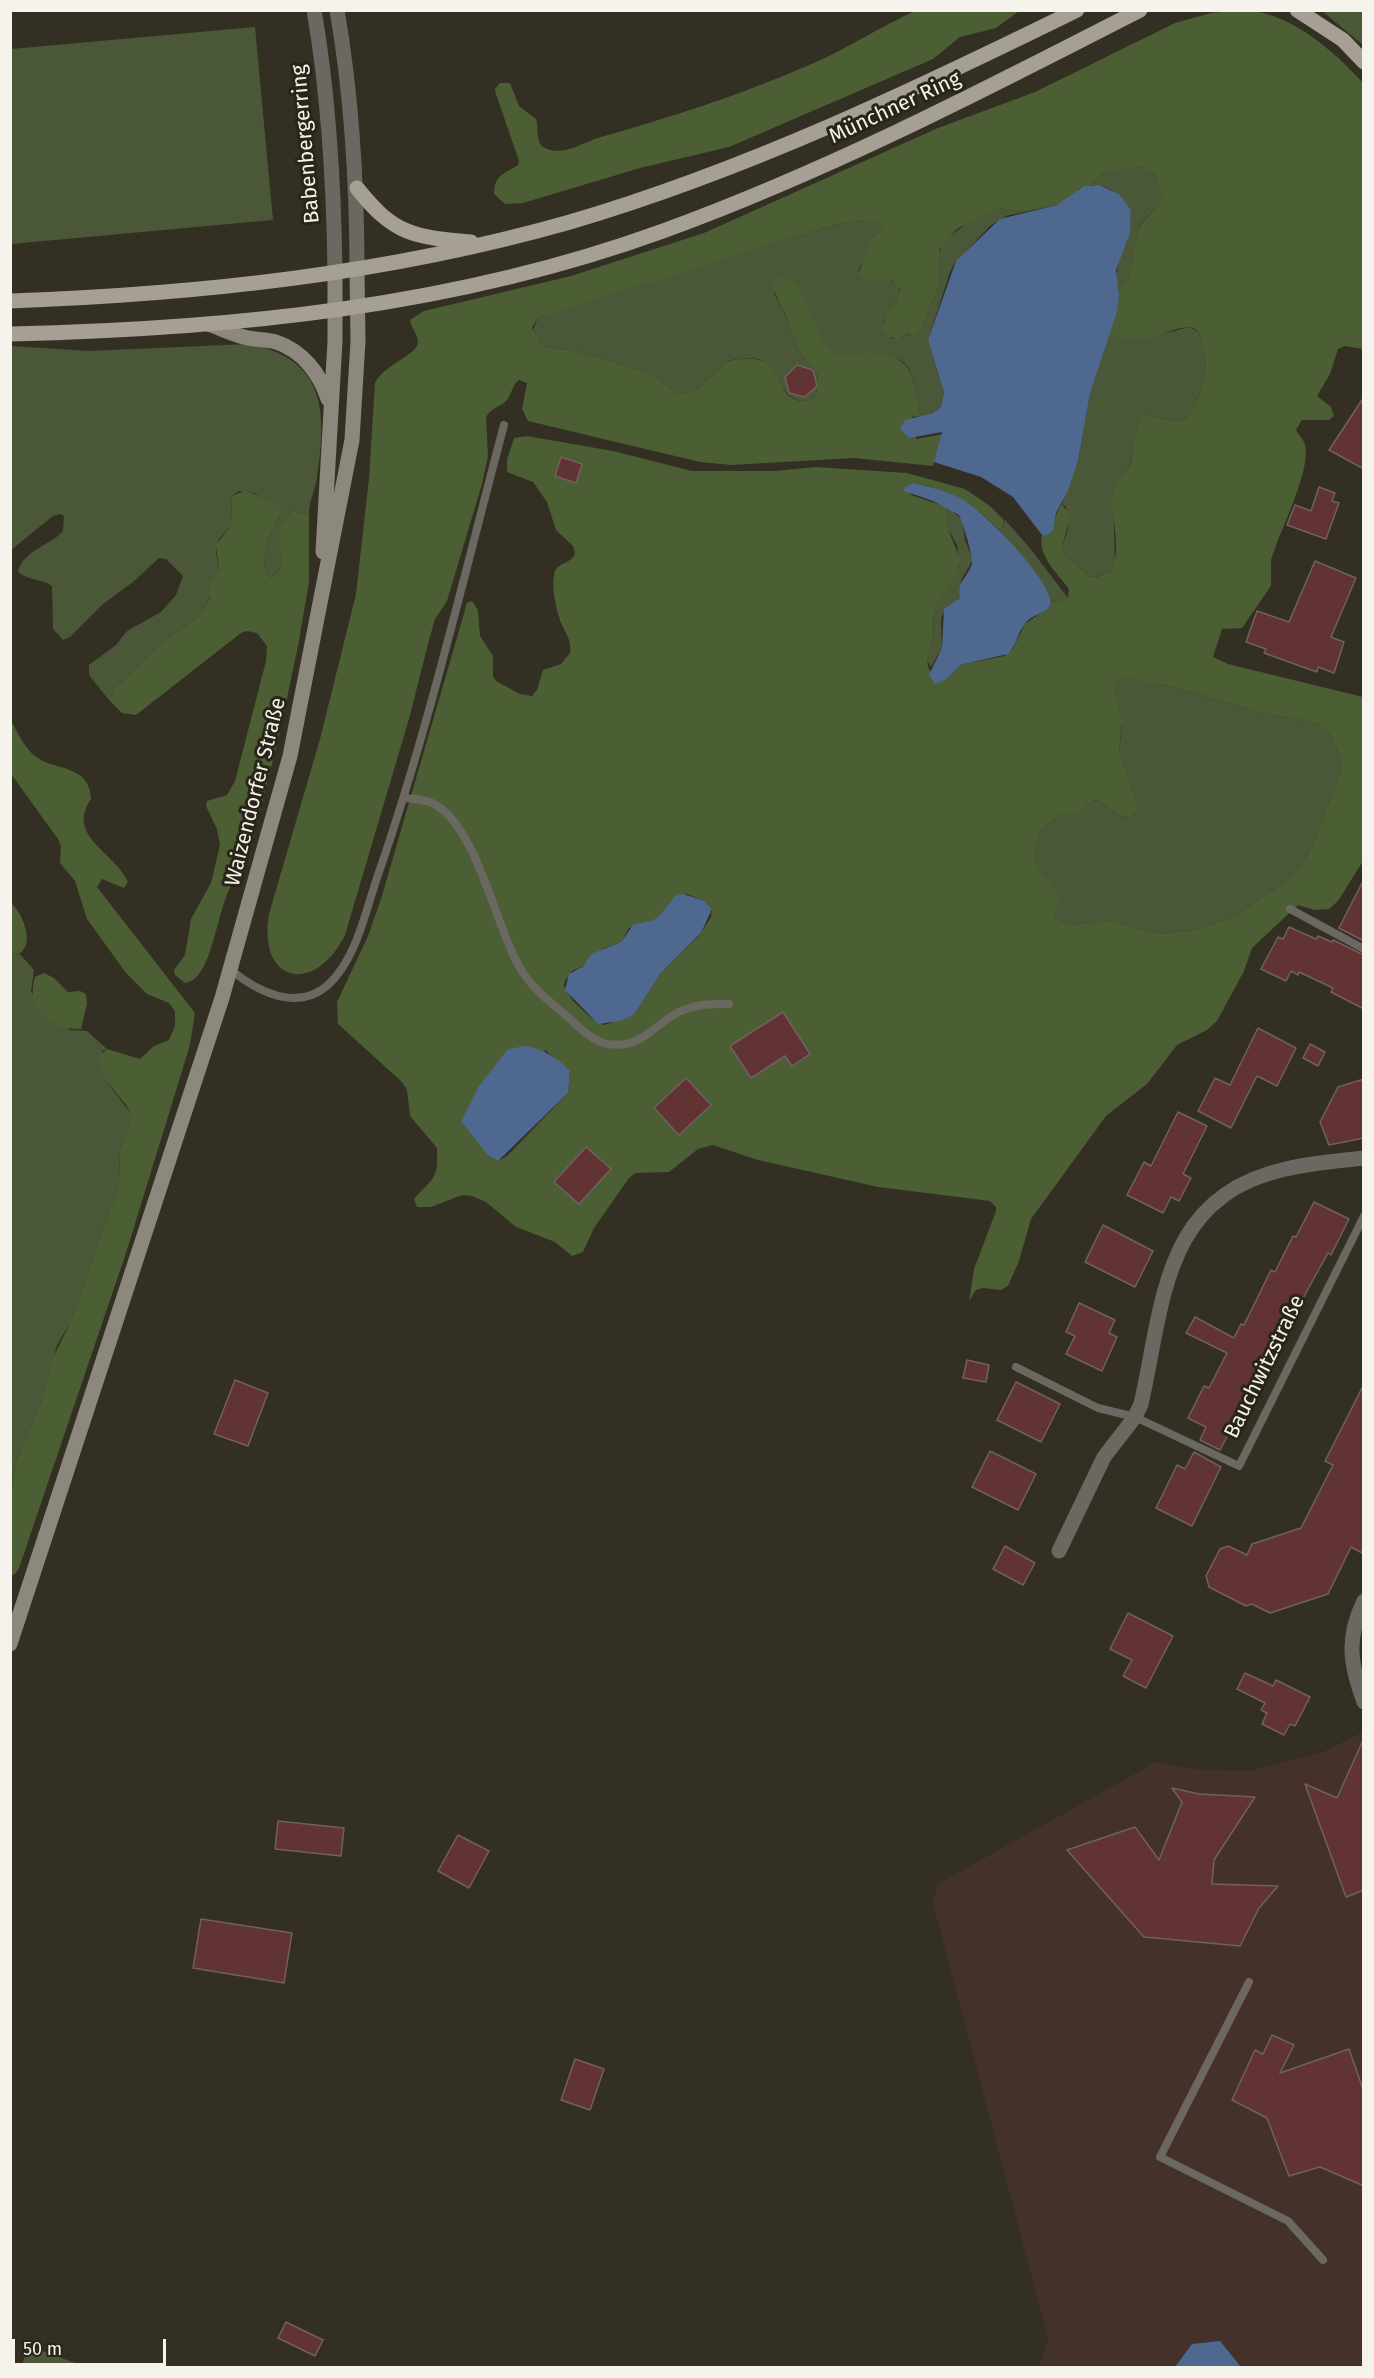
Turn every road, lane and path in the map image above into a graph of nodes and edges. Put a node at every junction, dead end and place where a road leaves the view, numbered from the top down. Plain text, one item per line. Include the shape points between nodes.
1 (314, 10) edge
2 (337, 10) edge
3 (1077, 10) edge
4 (1140, 10) edge
5 (1297, 10) edge
6 (1364, 62) edge
7 (357, 188) junction
8 (486, 243) junction
9 (357, 271) junction
10 (335, 274) junction
11 (10, 301) edge
12 (359, 308) junction
13 (334, 311) junction
14 (208, 324) junction
15 (10, 334) edge
16 (332, 407) junction
17 (504, 425) dead end
18 (320, 594) junction
19 (405, 798) junction
20 (1290, 909) dead end
21 (1364, 949) edge
22 (231, 970) junction
23 (729, 1004) dead end
24 (1364, 1158) edge
25 (1364, 1216) edge
26 (1016, 1367) dead end
27 (1135, 1417) junction
28 (1059, 1551) dead end
29 (1364, 1601) edge
30 (10, 1644) edge
31 (1364, 1702) edge
32 (1249, 1982) dead end
33 (1323, 2260) dead end

1 - 10 street, Babenbergerring via 334,202
2 - 7 street
3 - 8 main road, Münchner Ring via 923,86 790,144 570,222
4 - 12 main road, Münchner Ring via 941,111 806,173 662,231 541,268
5 - 6 main road via 1343,40
7 - 8 main road via 379,214 411,234
7 - 9 street
8 - 9 main road, Münchner Ring
9 - 10 main road, Münchner Ring
9 - 12 main road, Waizendorfer Straße
10 - 11 main road, Münchner Ring via 191,291
10 - 13 main road, Waizendorfer Straße
12 - 13 main road, Münchner Ring
12 - 18 main road, Waizendorfer Straße via 352,440
13 - 14 main road, Münchner Ring
13 - 16 main road, Waizendorfer Straße
14 - 15 main road, Münchner Ring via 111,332
14 - 16 main road via 290,348 321,379
16 - 18 main road, Waizendorfer Straße
17 - 19 lane
18 - 22 main road, Waizendorfer Straße via 290,756
19 - 22 lane via 351,955 326,987 306,998 289,1000 241,979
19 - 23 lane via 430,802 445,811 467,842 518,965 542,995 593,1039 606,1044 641,1041 679,1012 700,1005
20 - 21 lane
22 - 30 main road, Waizendorfer Straße
24 - 27 street via 1285,1169 1252,1180 1218,1199 1190,1226 1169,1271
25 - 27 lane, Bauchwitzstraße via 1239,1466
26 - 27 lane, Bauchwitzstraße via 1098,1408
27 - 28 street via 1104,1457
29 - 31 street via 1350,1637
32 - 33 lane via 1160,2157 1288,2221

